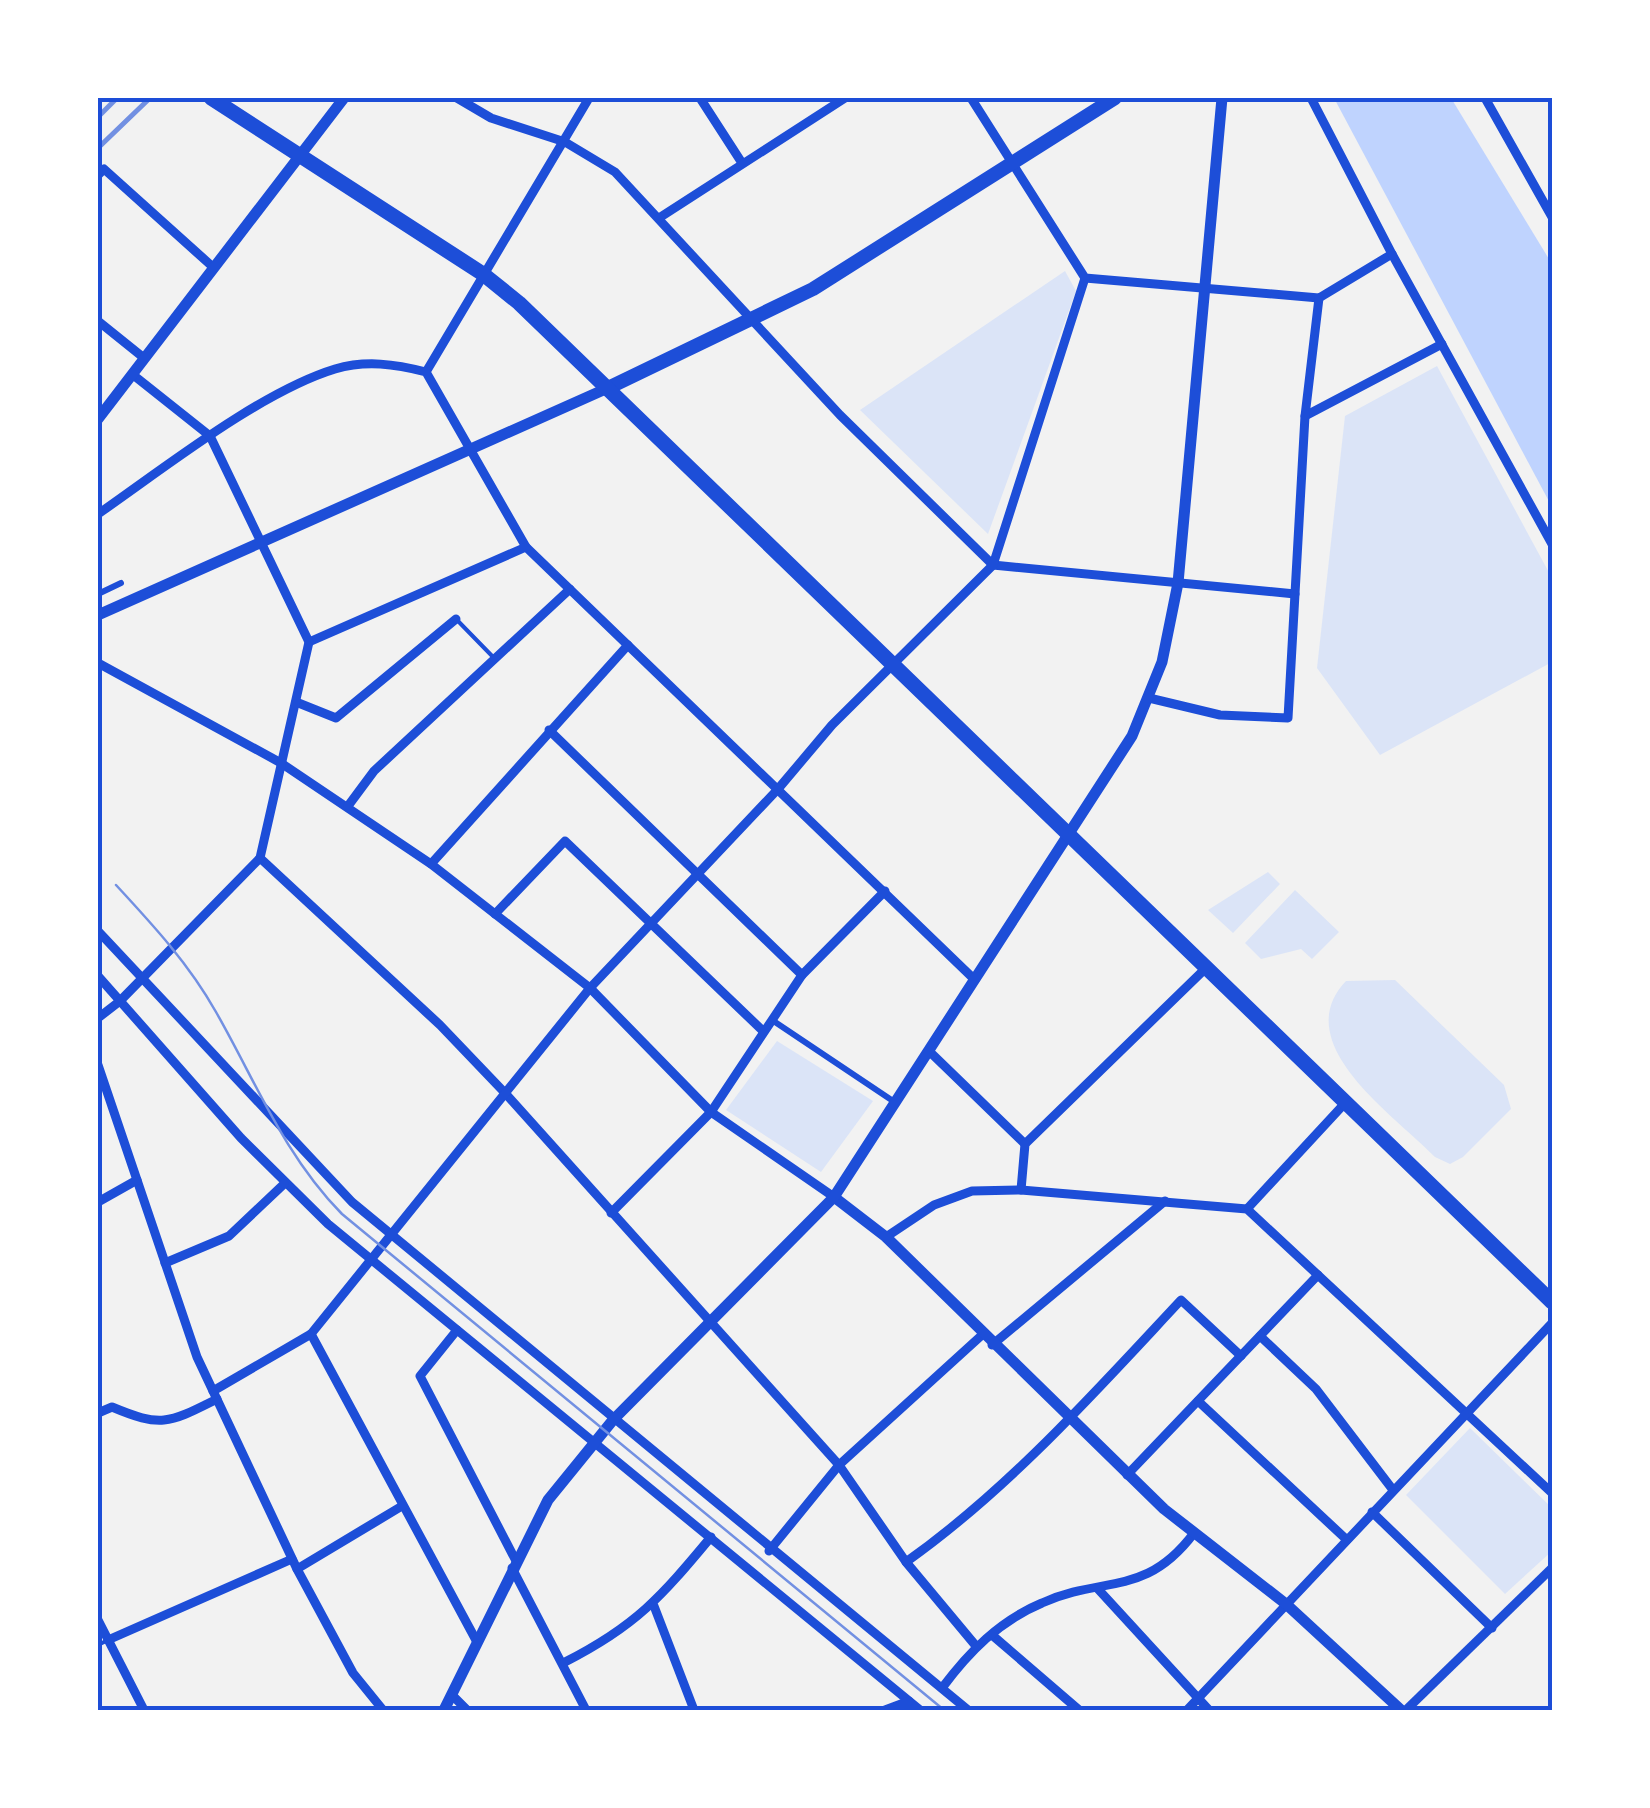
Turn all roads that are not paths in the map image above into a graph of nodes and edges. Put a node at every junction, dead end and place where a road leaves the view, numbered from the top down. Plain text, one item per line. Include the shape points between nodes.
1 (211, 98) edge
2 (344, 98) edge
3 (456, 98) edge
4 (589, 98) edge
5 (700, 98) edge
6 (845, 98) edge
7 (971, 98) edge
8 (1115, 98) edge
9 (1222, 98) edge
10 (1311, 98) edge
11 (1485, 98) edge
12 (564, 142) junction
13 (1013, 161) junction
14 (742, 164) junction
15 (98, 175) edge
16 (1552, 217) edge
17 (659, 218) junction
18 (1392, 254) junction
19 (214, 268) junction
20 (483, 274) junction
21 (1085, 278) junction
22 (1204, 287) junction
23 (1319, 298) junction
24 (752, 320) junction
25 (98, 322) edge
26 (1442, 344) junction
27 (144, 358) junction
28 (426, 372) junction
29 (132, 374) junction
30 (610, 387) junction
31 (1305, 416) junction
32 (98, 419) edge
33 (210, 436) junction
34 (470, 449) junction
35 (98, 514) edge
36 (264, 540) junction
37 (1552, 544) edge
38 (526, 547) junction
39 (993, 565) junction
40 (121, 583) dead end
41 (1178, 583) junction
42 (570, 589) junction
43 (98, 594) edge
44 (1295, 594) junction
45 (99, 613) edge
46 (456, 619) joint
47 (309, 642) junction
48 (628, 646) junction
49 (496, 659) junction
50 (98, 663) edge
51 (893, 664) junction
52 (1149, 698) junction
53 (296, 702) junction
54 (549, 730) junction
55 (282, 763) junction
56 (778, 789) junction
57 (348, 806) junction
58 (1070, 834) junction
59 (260, 858) junction
60 (431, 864) junction
61 (698, 873) junction
62 (885, 891) junction
63 (496, 914) junction
64 (648, 924) junction
65 (98, 931) edge
66 (1207, 968) junction
67 (802, 975) junction
68 (98, 976) edge
69 (142, 979) junction
70 (975, 980) junction
71 (590, 988) junction
72 (120, 1001) junction
73 (98, 1018) edge
74 (772, 1020) junction
75 (764, 1031) junction
76 (930, 1052) junction
77 (98, 1065) edge
78 (505, 1092) junction
79 (1346, 1102) junction
80 (897, 1104) junction
81 (711, 1112) junction
82 (1024, 1144) junction
83 (137, 1180) junction
84 (284, 1184) junction
85 (1021, 1190) junction
86 (834, 1196) junction
87 (1164, 1201) junction
88 (98, 1202) edge
89 (1247, 1209) junction
90 (611, 1213) junction
91 (390, 1235) junction
92 (886, 1238) junction
93 (370, 1260) junction
94 (166, 1263) junction
95 (1318, 1275) junction
96 (1552, 1302) edge
97 (1552, 1323) edge
98 (708, 1324) junction
99 (457, 1330) junction
100 (311, 1334) junction
101 (982, 1335) junction
102 (1260, 1336) junction
103 (992, 1345) junction
104 (1241, 1356) junction
105 (215, 1395) junction
106 (1198, 1401) junction
107 (98, 1413) edge
108 (1467, 1413) junction
109 (613, 1420) junction
110 (1069, 1420) junction
111 (594, 1442) junction
112 (839, 1465) junction
113 (1128, 1476) junction
114 (1394, 1490) junction
115 (1552, 1492) edge
116 (402, 1506) junction
117 (1372, 1512) junction
118 (1194, 1533) junction
119 (711, 1537) junction
120 (1347, 1540) junction
121 (769, 1551) junction
122 (906, 1562) junction
123 (295, 1564) junction
124 (514, 1564) junction
125 (1552, 1568) edge
126 (1098, 1589) junction
127 (1286, 1604) junction
128 (654, 1606) junction
129 (98, 1620) edge
130 (1492, 1628) junction
131 (992, 1635) junction
132 (103, 1642) edge
133 (477, 1642) junction
134 (976, 1646) junction
135 (565, 1662) junction
136 (942, 1688) junction
137 (452, 1695) junction
138 (1197, 1698) junction
139 (909, 1701) junction
140 (144, 1710) edge
141 (384, 1710) edge
142 (444, 1710) edge
143 (467, 1710) edge
144 (586, 1710) edge
145 (694, 1710) edge
146 (885, 1710) edge
147 (920, 1710) edge
148 (968, 1710) edge
149 (1079, 1710) edge
150 (1186, 1710) edge
151 (1209, 1710) edge
152 (1403, 1710) edge

1 - 20 highway
2 - 19 street
3 - 12 street via 491,118
4 - 12 street
5 - 14 street
6 - 14 street
7 - 13 street
8 - 13 main road
9 - 22 street
10 - 18 street
11 - 16 street
12 - 17 street via 615,172
12 - 20 street
13 - 21 street
13 - 24 main road via 813,289
14 - 17 street
15 - 19 street via 104,169
17 - 24 street
18 - 23 street
18 - 26 street
19 - 27 street
20 - 28 street
20 - 30 highway
21 - 22 street
21 - 39 street
22 - 23 street
22 - 41 street
23 - 31 street
24 - 30 main road
24 - 39 street
25 - 27 street
26 - 31 street
26 - 37 street
27 - 29 street
28 - 33 street via 394,364 337,368
28 - 34 street
29 - 32 street
29 - 33 street
30 - 34 street
30 - 51 highway
31 - 44 street
33 - 35 street
33 - 36 street
34 - 36 street
34 - 38 street
36 - 45 street
36 - 47 street
38 - 42 street
38 - 47 street
39 - 41 street
39 - 51 street
40 - 43 street
41 - 44 street
41 - 52 street
42 - 48 street
42 - 49 street
44 - 52 street via 1288,718 1220,715
46 - 49 lane
46 - 53 street via 336,718
47 - 53 street
48 - 54 street
48 - 56 street
49 - 57 street via 374,771
50 - 55 street
51 - 56 street
51 - 58 highway
52 - 58 street
53 - 55 street
54 - 60 street
54 - 61 street
55 - 57 street
55 - 59 street
56 - 61 street
56 - 62 street
57 - 60 street
58 - 66 highway
58 - 70 street
59 - 69 street
59 - 78 street
60 - 63 street
61 - 64 street
61 - 67 street
62 - 67 street
62 - 70 street
63 - 64 street via 565,841
63 - 71 street
64 - 71 street
64 - 75 street
65 - 69 street
66 - 79 highway
66 - 82 street
67 - 74 street
68 - 72 street
69 - 72 street
69 - 91 street via 308,1160
70 - 76 street
71 - 78 street
71 - 81 street
72 - 73 street
72 - 84 street
74 - 75 street
74 - 80 street
75 - 81 street
76 - 80 street
76 - 82 street
77 - 83 street
78 - 90 street
78 - 91 street
79 - 89 street
79 - 96 highway
80 - 86 street
81 - 86 street
81 - 90 street
82 - 85 street
83 - 88 street
83 - 94 street
84 - 93 street
84 - 94 street via 229,1236
85 - 87 street
85 - 92 street via 954,1196
86 - 92 street
86 - 98 street
87 - 89 street
87 - 103 street
89 - 95 street
90 - 98 street
91 - 93 street
91 - 109 street
92 - 101 street
93 - 99 street
93 - 100 street
94 - 105 street
95 - 102 street
95 - 108 street
97 - 108 street
98 - 109 street
98 - 112 street
99 - 111 street
99 - 124 street via 420,1376
100 - 105 street
100 - 116 street
101 - 103 street
101 - 112 street
102 - 104 street
102 - 114 street via 1316,1389
103 - 110 street
104 - 106 street
104 - 110 street via 1181,1300
105 - 107 street via 178,1419 148,1422 112,1407
105 - 123 street
106 - 113 street
106 - 120 street
108 - 114 street
108 - 115 street
109 - 111 street
109 - 121 street
110 - 113 street
110 - 122 street via 950,1531
111 - 119 street
111 - 124 street via 548,1500
112 - 121 street
112 - 122 street
113 - 118 street
114 - 117 street
116 - 123 street
116 - 133 street
117 - 120 street
117 - 130 street
118 - 126 street via 1138,1580
118 - 127 street
119 - 128 street
119 - 139 street
120 - 127 street
121 - 136 street
122 - 134 street
123 - 132 street
123 - 141 street via 353,1673
124 - 133 street
124 - 135 street
125 - 130 street
126 - 131 street via 1041,1603
126 - 138 street
127 - 138 street
127 - 152 street
128 - 135 street
128 - 145 street
129 - 132 street
130 - 152 street
131 - 134 street
131 - 149 street
132 - 140 street
133 - 137 street
134 - 136 street
135 - 144 street
136 - 148 street
137 - 142 street
137 - 143 street
138 - 150 street
138 - 151 street
139 - 146 street
139 - 147 street

